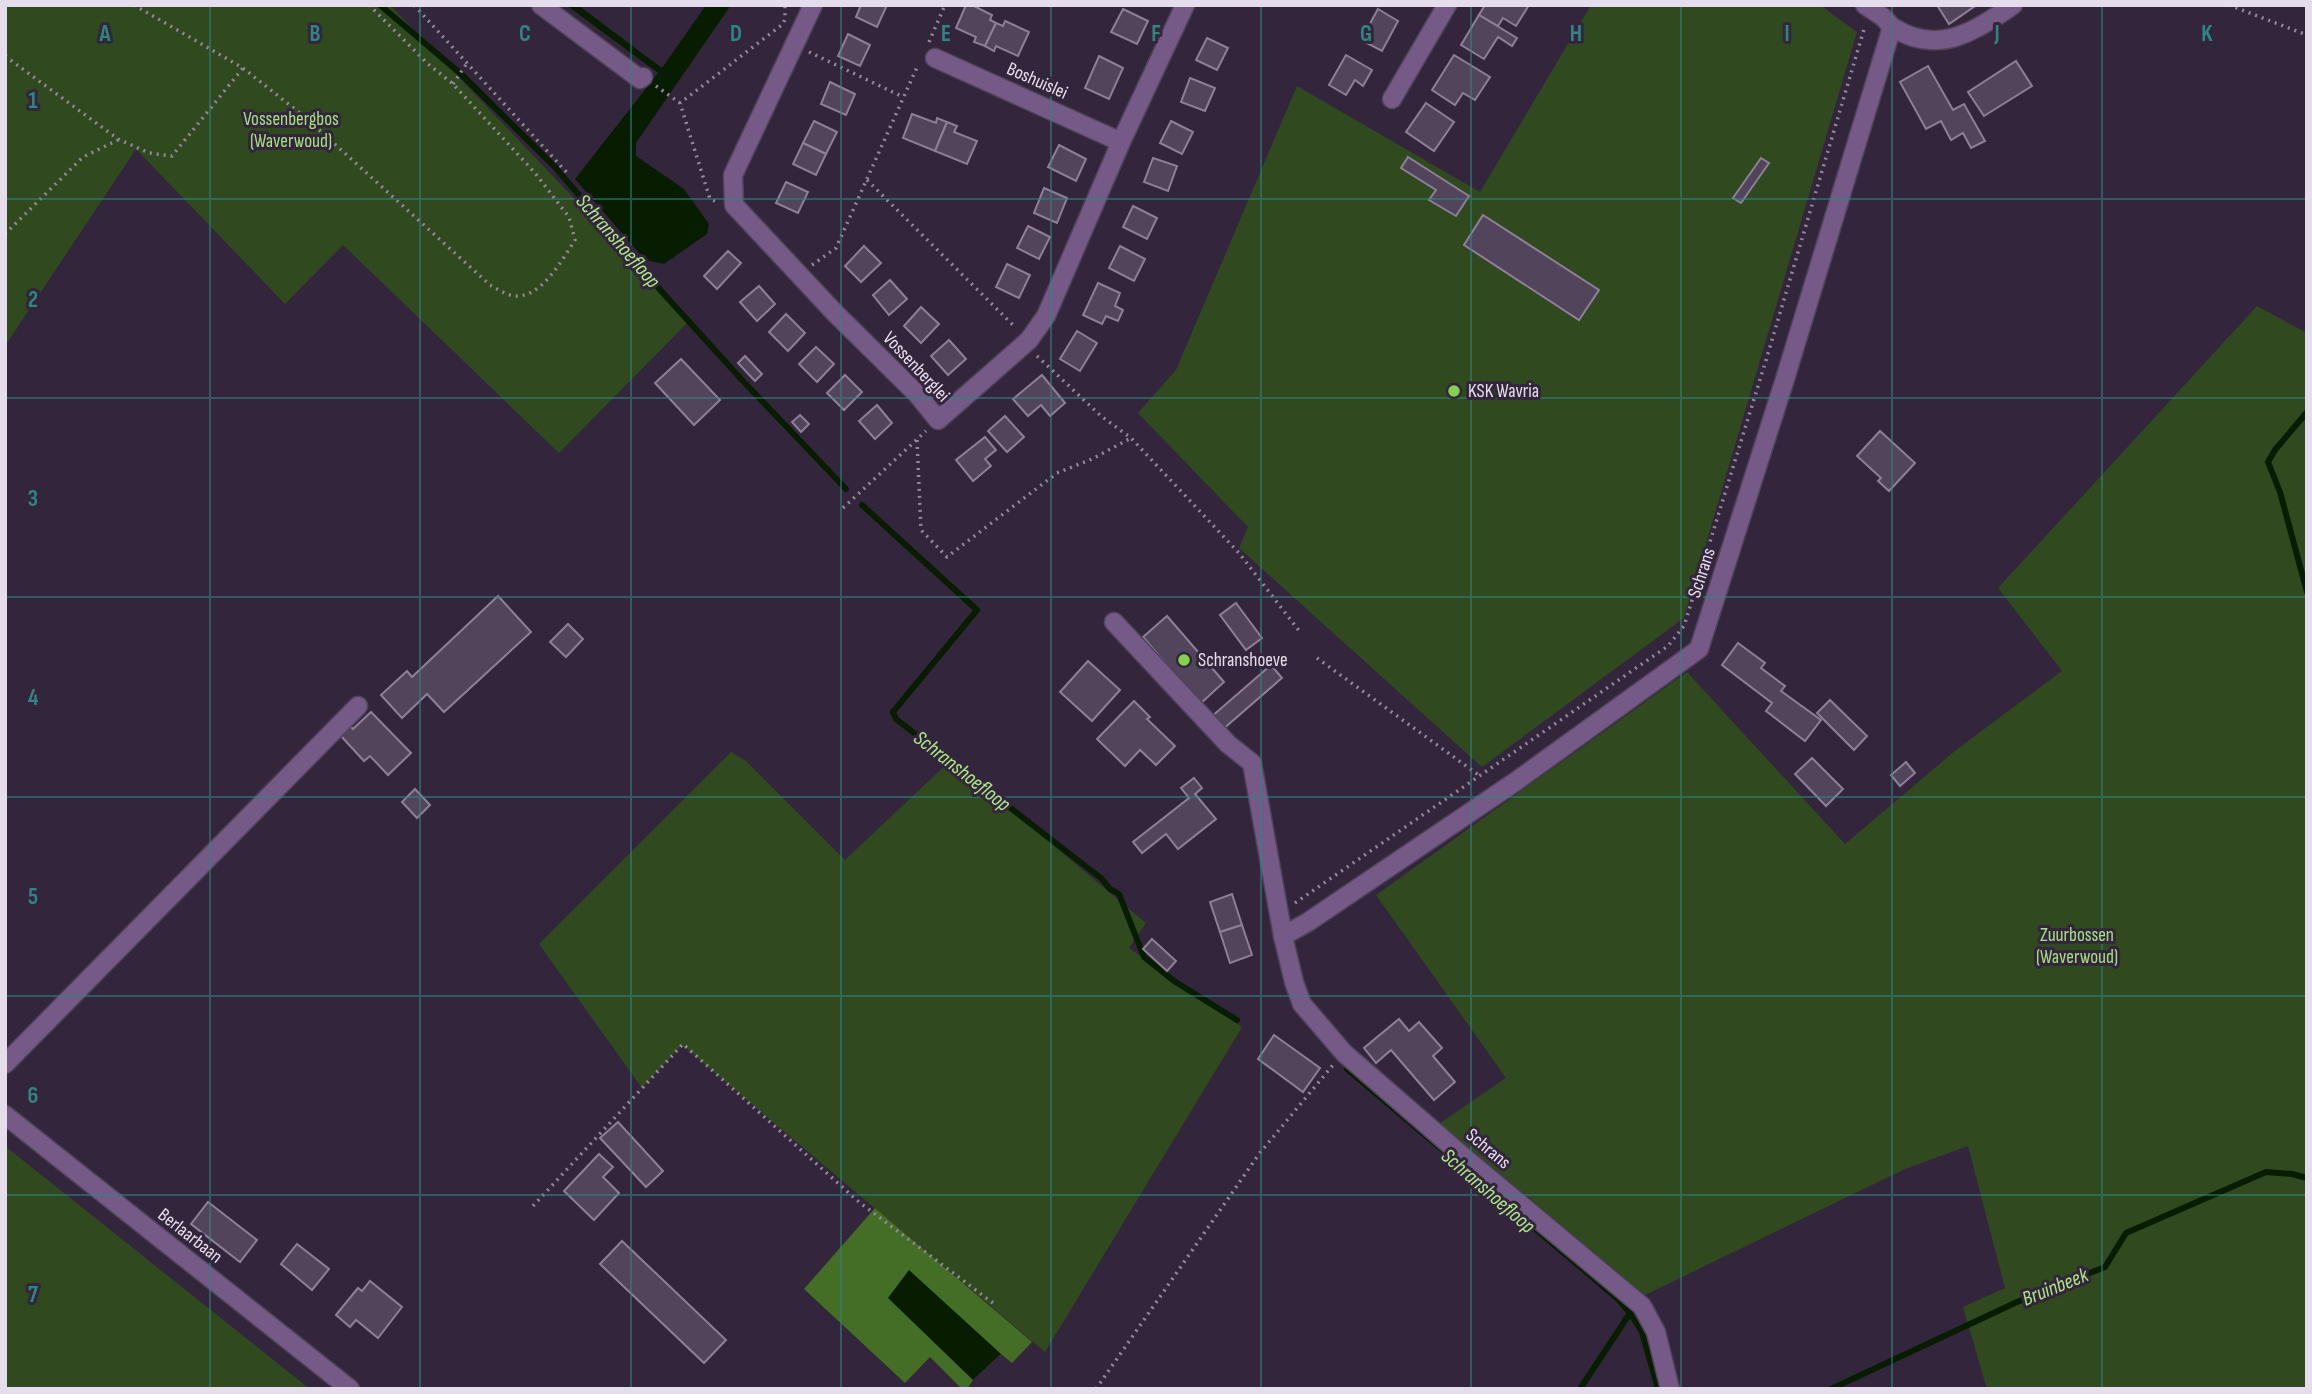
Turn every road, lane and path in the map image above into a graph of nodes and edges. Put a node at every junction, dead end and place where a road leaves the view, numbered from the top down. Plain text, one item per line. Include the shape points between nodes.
1 (134, 5) edge
2 (369, 5) edge
3 (414, 5) edge
4 (541, 5) edge
5 (785, 5) edge
6 (813, 5) edge
7 (945, 5) edge
8 (1185, 5) edge
9 (1447, 5) edge
10 (2013, 5) edge
11 (2229, 5) edge
12 (1867, 7) edge
13 (1892, 27) junction
14 (2307, 35) edge
15 (795, 45) junction
16 (5, 56) edge
17 (926, 58) junction
18 (467, 63) junction
19 (243, 68) junction
20 (643, 77) joint
21 (453, 84) junction
22 (904, 98) junction
23 (1392, 99) dead end
24 (680, 103) junction
25 (118, 139) junction
26 (1121, 142) junction
27 (569, 175) dead end
28 (867, 180) junction
29 (734, 205) junction
30 (5, 234) edge
31 (799, 274) junction
32 (1029, 340) junction
33 (938, 420) junction
34 (1131, 438) junction
35 (917, 440) junction
36 (843, 508) dead end
37 (1114, 622) dead end
38 (1300, 632) dead end
39 (1317, 657) dead end
40 (358, 706) dead end
41 (1480, 776) junction
42 (1279, 914) junction
43 (1283, 936) junction
44 (1344, 1053) junction
45 (5, 1064) edge
46 (5, 1115) edge
47 (533, 1206) dead end
48 (993, 1303) dead end
49 (350, 1389) edge
50 (1096, 1389) edge
51 (1670, 1389) edge

1 - 19 path
2 - 21 path
3 - 18 path
4 - 20 street
5 - 24 path via 783,24
6 - 15 street
7 - 17 path
8 - 26 street, Vossenberglei
9 - 23 street
10 - 13 street via 1960,37 1914,38
11 - 14 path
12 - 13 street
12 - 41 path via 1684,626 1668,646
13 - 43 street, Schrans via 1699,649 1515,782
15 - 22 path
15 - 29 street via 733,175
16 - 25 path
17 - 22 path
17 - 26 street, Boshuislei
18 - 21 path
18 - 27 path
19 - 21 path via 306,118 489,285 513,296 531,293 549,279 575,240 569,218 535,173
19 - 25 path via 172,156 149,153
20 - 24 path
22 - 28 path
24 - 29 path via 710,200
25 - 30 path via 83,157
26 - 32 street, Vossenberglei via 1046,316
28 - 31 path via 836,248
28 - 32 path
29 - 31 street, Vossenberglei
31 - 33 street, Vossenberglei
32 - 33 street, Vossenberglei
32 - 34 path via 1037,356 1072,390
33 - 35 path
34 - 35 path via 1057,473 947,557 921,530
34 - 38 path via 1239,553
35 - 36 path
37 - 42 street, Schrans via 1228,744 1252,763
39 - 41 path
40 - 45 street
41 - 42 path
42 - 43 street, Schrans
43 - 44 street, Schrans via 1302,1004
44 - 50 path via 1259,1154
44 - 51 street, Schrans via 1642,1306 1656,1332
46 - 49 street, Berlaarbaan
47 - 48 path via 683,1044 859,1202

